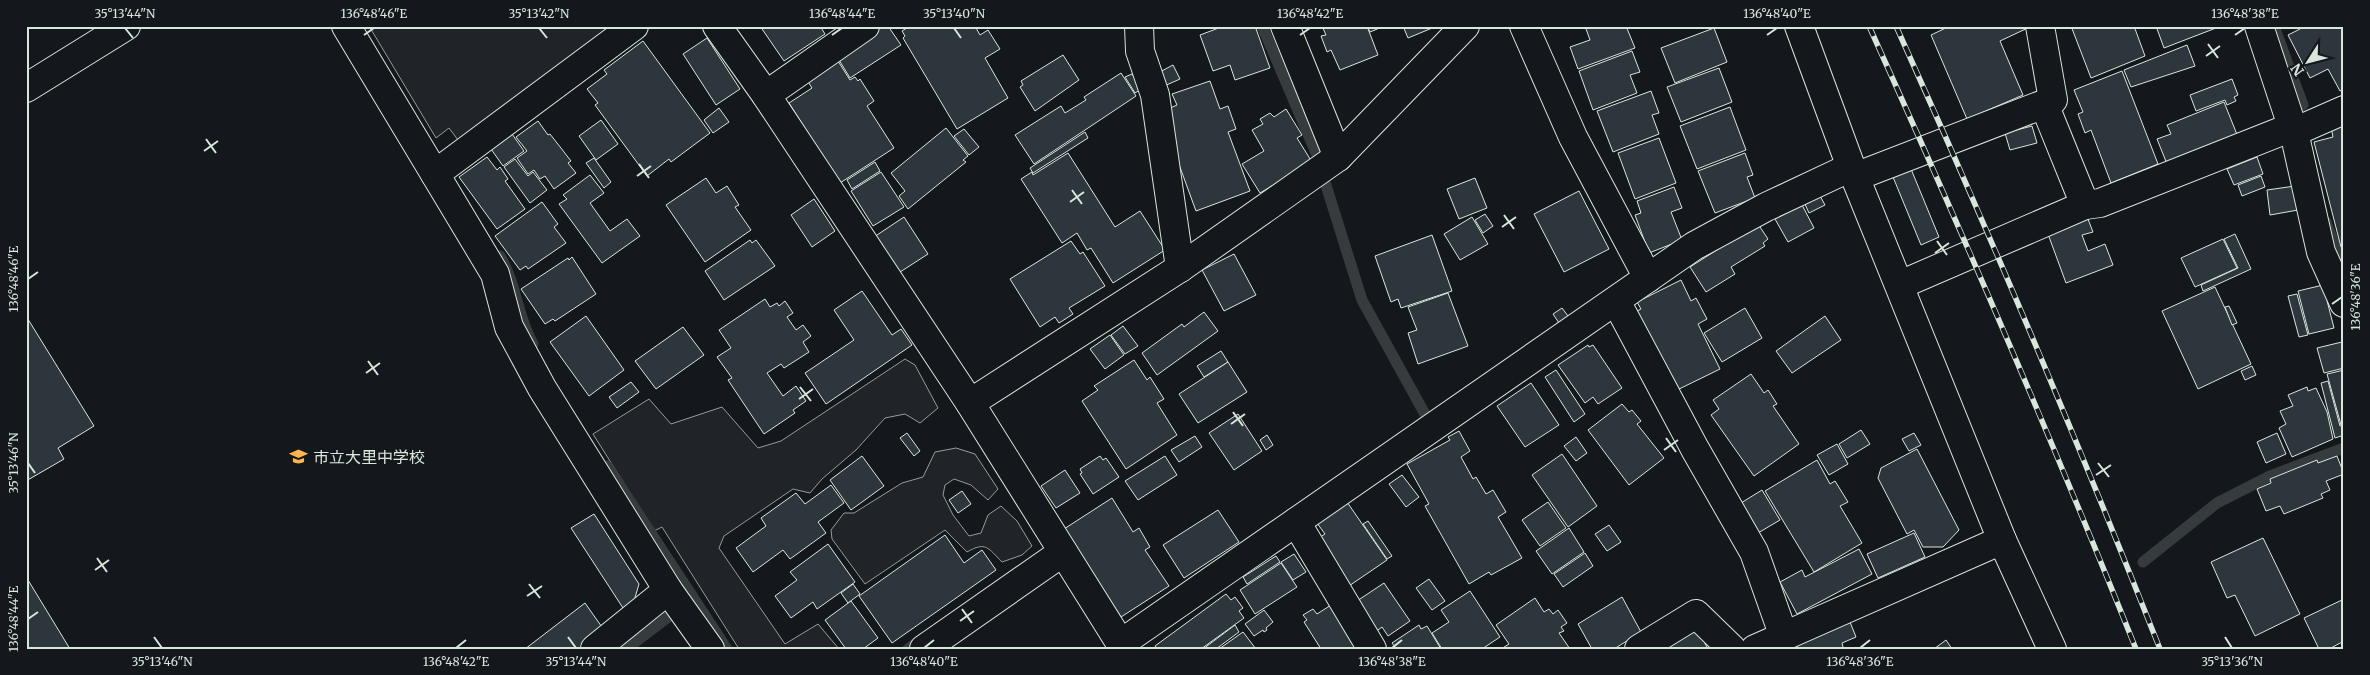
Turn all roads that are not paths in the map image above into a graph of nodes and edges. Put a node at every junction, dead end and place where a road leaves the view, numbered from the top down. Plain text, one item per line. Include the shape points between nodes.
1 (126, 26) edge
2 (346, 26) edge
3 (634, 26) edge
4 (717, 26) edge
5 (865, 26) edge
6 (1140, 26) edge
7 (1285, 26) edge
8 (1465, 26) edge
9 (1524, 26) edge
10 (1799, 26) edge
11 (2040, 26) edge
12 (2258, 26) edge
13 (28, 81) edge
14 (766, 95) junction
15 (2044, 104) junction
16 (2344, 110) edge
17 (2293, 129) junction
18 (1338, 157) junction
19 (1853, 172) junction
20 (435, 174) junction
21 (2085, 205) junction
22 (1180, 268) junction
23 (1648, 278) junction
24 (1900, 285) junction
25 (1616, 300) junction
26 (2344, 303) edge
27 (970, 403) junction
28 (1296, 522) junction
29 (2002, 540) junction
30 (1063, 552) junction
31 (668, 590) junction
32 (1783, 634) junction
33 (1122, 646) edge
34 (595, 649) edge
35 (710, 649) edge
36 (924, 649) edge
37 (1372, 649) edge
38 (1639, 649) edge
39 (1732, 649) edge
40 (1755, 649) edge
41 (2052, 649) edge

1 - 13 street
2 - 20 street
3 - 20 street
4 - 14 street
5 - 14 street
6 - 22 street via 1140,51 1155,95
7 - 18 street
8 - 18 street
9 - 23 street via 1573,137
10 - 19 street
11 - 15 street via 2053,100
12 - 17 street
14 - 27 street
15 - 19 street
15 - 21 street
16 - 17 street
17 - 21 street via 2100,203
17 - 26 street via 2321,252
18 - 22 street
19 - 23 street via 1766,207 1694,246
19 - 24 street
20 - 31 street via 495,274 509,327 542,388
21 - 24 street
22 - 27 street
23 - 25 street
24 - 29 street
25 - 28 street
25 - 32 street via 1754,552
27 - 30 street
28 - 33 street
28 - 37 street
29 - 32 street
29 - 41 street
30 - 33 street
30 - 36 street
31 - 34 street
31 - 35 street
32 - 40 street
38 - 39 street via 1696,614

